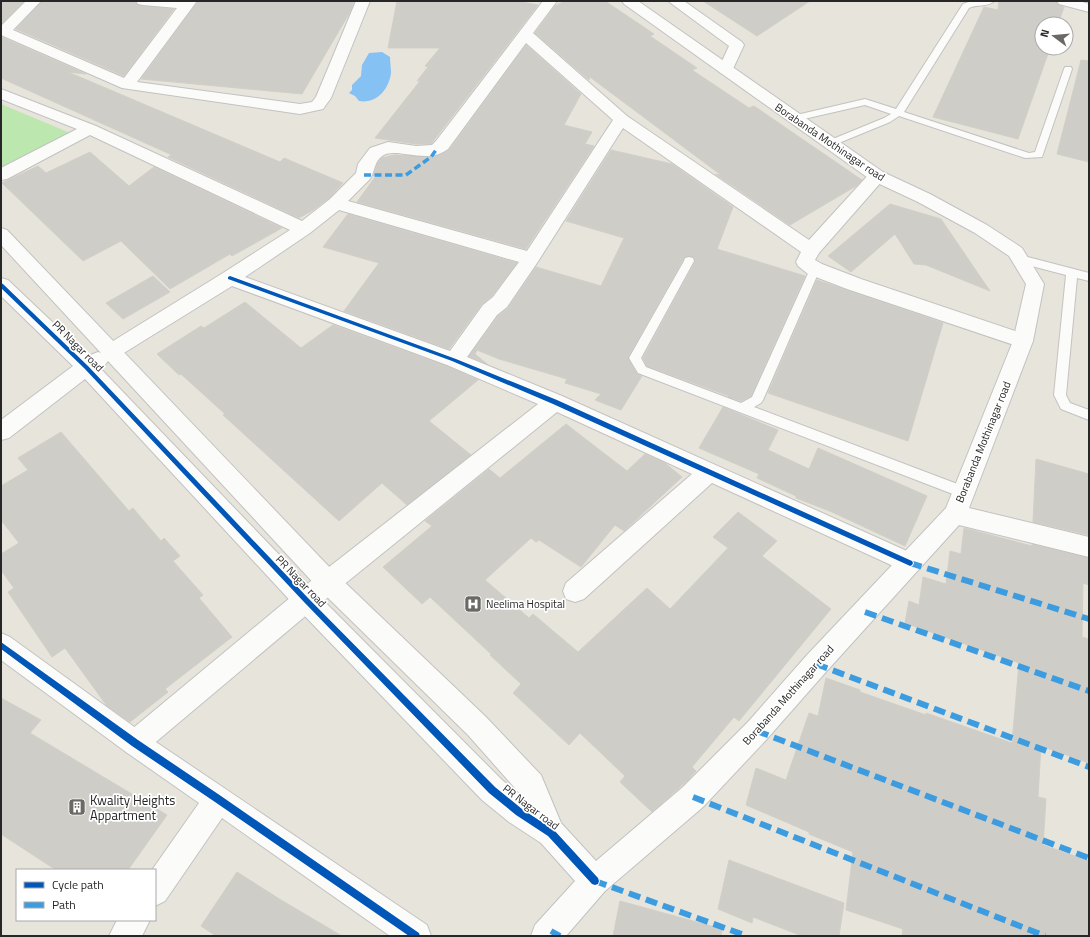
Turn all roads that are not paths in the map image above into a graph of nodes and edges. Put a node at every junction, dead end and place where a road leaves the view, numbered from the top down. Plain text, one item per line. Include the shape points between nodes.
1 (34, 1) edge
2 (143, 1) edge
3 (363, 1) edge
4 (550, 1) edge
5 (629, 1) edge
6 (675, 1) edge
7 (1064, 1) edge
8 (989, 2) dead end
9 (188, 3) edge
10 (1089, 8) edge
11 (2, 31) edge
12 (525, 34) junction
13 (1068, 69) dead end
14 (726, 70) junction
15 (127, 85) junction
16 (1, 94) edge
17 (898, 113) junction
18 (621, 118) junction
19 (795, 118) junction
20 (90, 129) junction
21 (831, 143) junction
22 (1, 175) edge
23 (877, 176) junction
24 (336, 203) junction
25 (304, 229) junction
26 (1, 234) edge
27 (811, 250) junction
28 (531, 259) junction
29 (1020, 259) junction
30 (689, 261) dead end
31 (815, 269) junction
32 (1072, 272) junction
33 (1089, 277) edge
34 (230, 278) junction
35 (1, 285) edge
36 (1024, 341) junction
37 (112, 351) junction
38 (454, 360) junction
39 (86, 367) junction
40 (555, 402) junction
41 (742, 408) junction
42 (1089, 415) edge
43 (1, 432) edge
44 (710, 472) junction
45 (959, 503) junction
46 (1089, 547) edge
47 (910, 563) junction
48 (328, 582) junction
49 (575, 591) dead end
50 (306, 600) junction
51 (1, 645) edge
52 (135, 743) junction
53 (218, 799) junction
54 (550, 833) junction
55 (595, 881) junction
56 (156, 890) edge
57 (134, 921) edge
58 (124, 936) edge
59 (416, 936) edge
60 (546, 936) edge

1 - 11 street
2 - 9 street
3 - 15 street via 323,98 317,106 300,109
4 - 12 street
5 - 14 street, Borabanda Mothinagar road
6 - 14 street via 737,45
7 - 10 street
8 - 17 lane via 973,2 966,6
9 - 15 street
11 - 15 street
12 - 18 street
12 - 24 street via 442,145 436,150 416,151 388,147 376,152 366,164 364,175
13 - 17 lane via 1039,155 1028,156
14 - 19 street, Borabanda Mothinagar road
16 - 20 street
17 - 19 lane via 865,102
17 - 21 lane
18 - 27 street
18 - 28 street
19 - 21 street, Borabanda Mothinagar road
20 - 22 street
20 - 25 street
21 - 23 street, Borabanda Mothinagar road
23 - 27 street
23 - 29 street, Borabanda Mothinagar road via 981,229 1016,252
24 - 25 street
24 - 28 street
25 - 34 street
26 - 37 street, PR Nagar road
27 - 31 street via 805,262
28 - 38 street
29 - 32 lane
29 - 36 street, Borabanda Mothinagar road via 1035,284
30 - 41 lane via 635,358 642,370
31 - 36 street
31 - 41 lane via 757,400
32 - 33 lane
32 - 42 lane via 1060,395 1065,406
34 - 37 street
34 - 38 street
35 - 39 street, PR Nagar road
36 - 45 street, Borabanda Mothinagar road
37 - 39 street
37 - 48 street, PR Nagar road
38 - 40 street
39 - 43 street
39 - 50 street, PR Nagar road
40 - 44 street
40 - 48 street
41 - 45 lane
44 - 47 street
44 - 49 street
45 - 46 street
45 - 47 street, Borabanda Mothinagar road
47 - 55 street, Borabanda Mothinagar road via 693,798
48 - 50 street
48 - 54 street, PR Nagar road via 477,726 531,785
50 - 52 street
50 - 54 street, PR Nagar road via 492,790
51 - 52 street
52 - 53 street
53 - 56 street
53 - 59 street
54 - 55 street, PR Nagar road
55 - 60 street, Borabanda Mothinagar road
57 - 58 street

